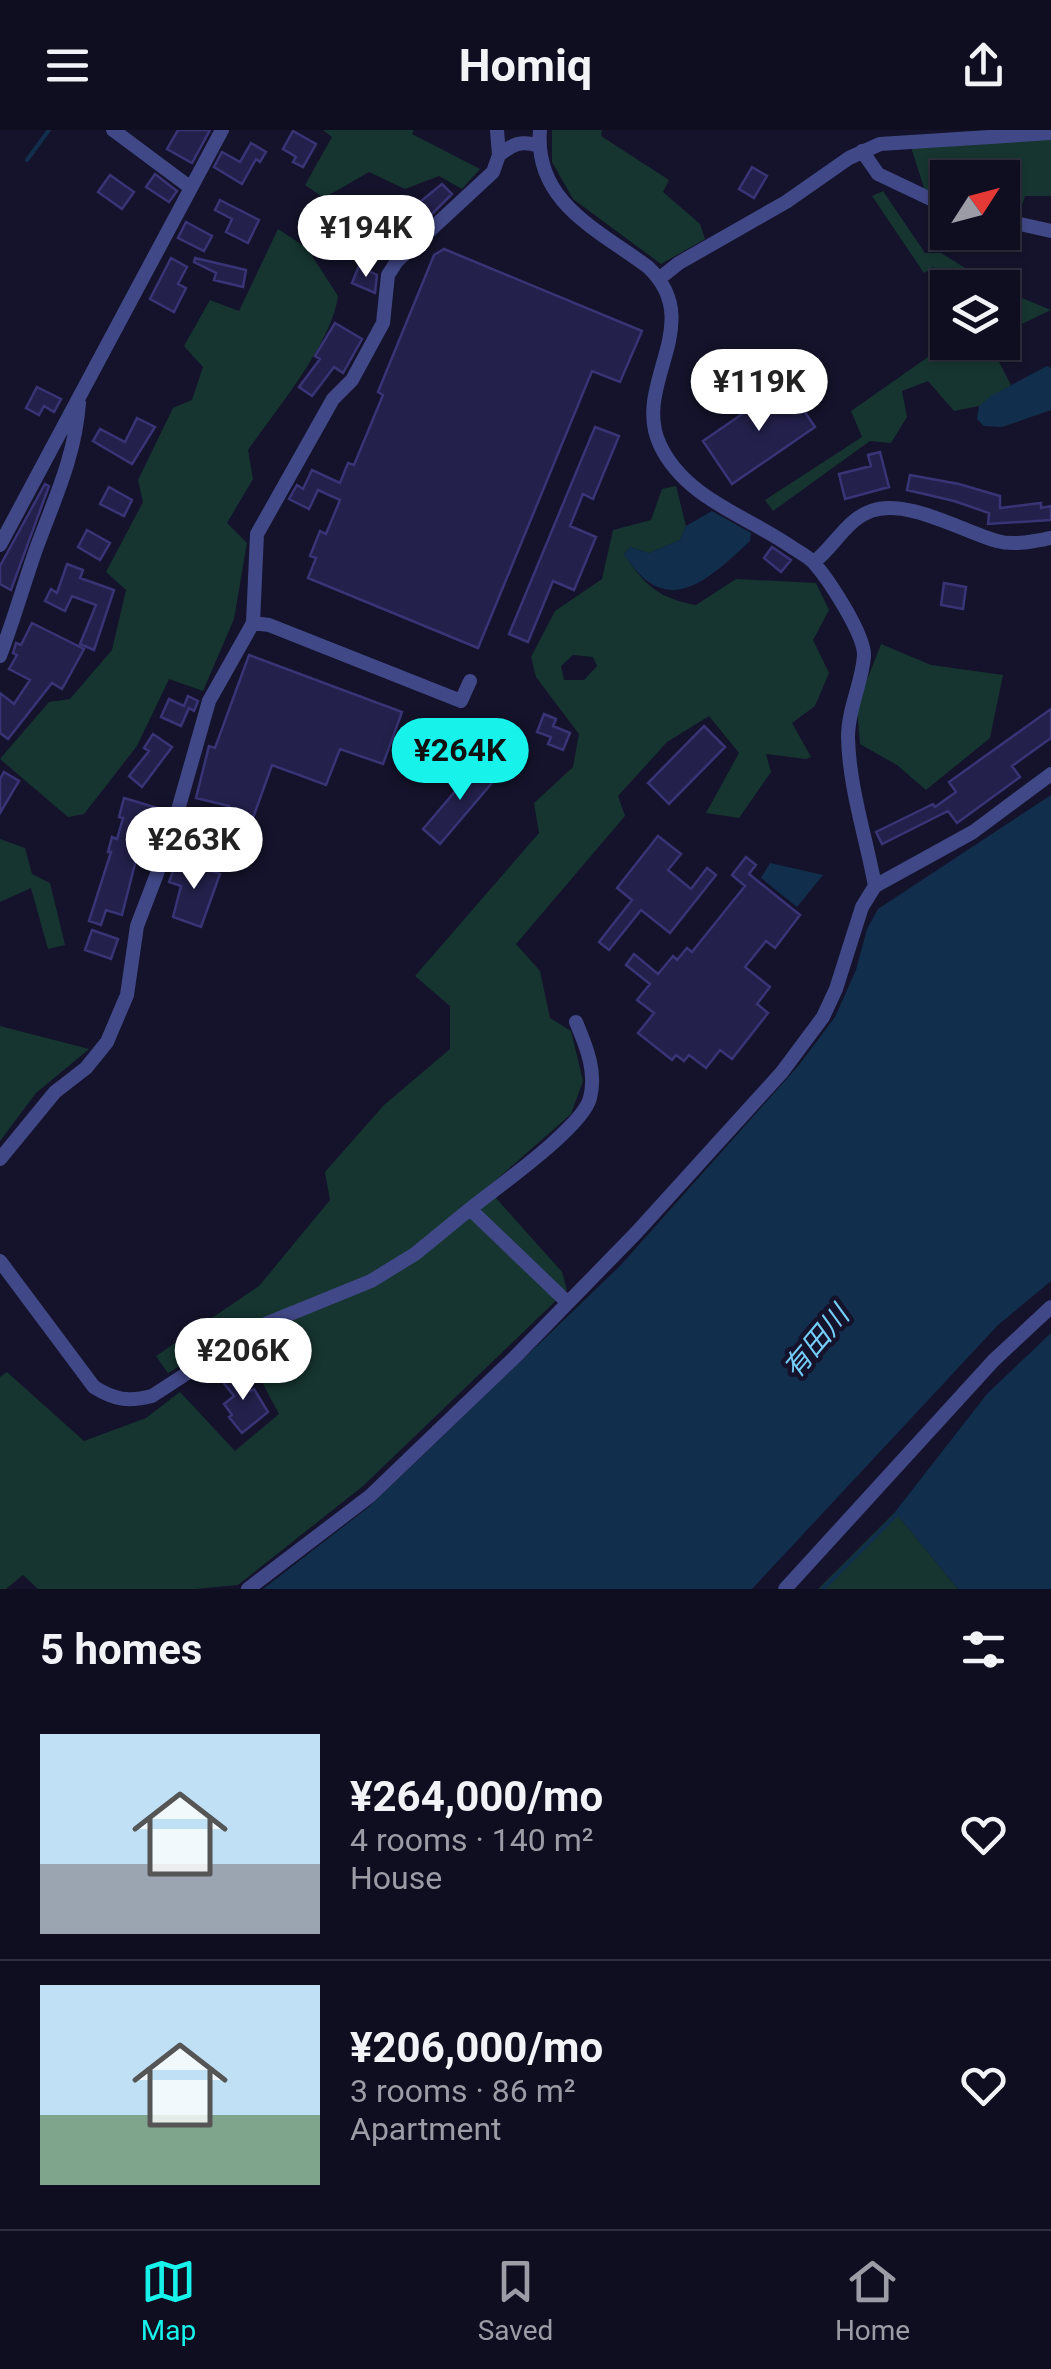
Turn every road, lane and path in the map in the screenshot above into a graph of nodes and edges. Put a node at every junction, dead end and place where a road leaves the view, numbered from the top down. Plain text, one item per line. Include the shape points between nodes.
1 (112, 130) edge
2 (222, 130) edge
3 (497, 130) edge
4 (540, 130) edge
5 (1051, 132) edge
6 (539, 146) junction
7 (862, 151) junction
8 (499, 156) junction
9 (191, 188) junction
10 (930, 199) edge
11 (1020, 224) edge
12 (1051, 232) edge
13 (660, 278) junction
14 (79, 397) junction
15 (1051, 538) edge
16 (0, 545) edge
17 (814, 562) junction
18 (253, 623) junction
19 (0, 656) edge
20 (470, 681) dead end
21 (1051, 774) edge
22 (875, 886) junction
23 (576, 1022) dead end
24 (0, 1159) edge
25 (470, 1209) junction
26 (0, 1261) edge
27 (568, 1303) junction
28 (1051, 1307) edge
29 (248, 1589) edge
30 (785, 1589) edge

1 - 9 street
2 - 9 street
3 - 8 street
4 - 6 street
5 - 7 street via 915,140
6 - 8 street via 512,144
6 - 13 street via 540,166 560,201
7 - 10 street via 878,174
7 - 13 street
8 - 18 street via 493,172 388,275 384,323 352,380 332,399 257,534
9 - 14 street
11 - 12 street
13 - 17 street via 674,321 653,413 659,443 703,496
14 - 16 street
14 - 19 street via 66,476
15 - 17 street via 1001,542 891,508 858,518
17 - 22 street via 863,644 848,735
18 - 20 street via 461,701
18 - 24 street via 209,701 107,1042
21 - 22 street via 973,832
22 - 27 street via 823,1017 782,1072
23 - 25 street via 590,1056 590,1101 552,1142
25 - 26 street via 371,1281 258,1327 152,1396 134,1400 114,1399 94,1387
25 - 27 street
27 - 29 street via 370,1496
28 - 30 street via 994,1360

